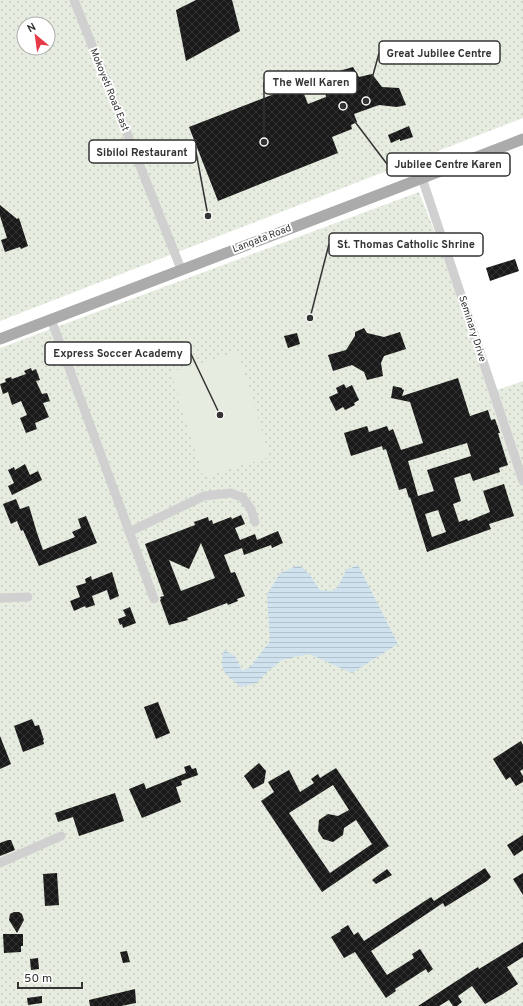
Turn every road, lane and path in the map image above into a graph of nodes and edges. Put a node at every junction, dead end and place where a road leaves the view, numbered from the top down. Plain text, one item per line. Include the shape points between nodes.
1 (74, 0) edge
2 (523, 139) edge
3 (422, 178) junction
4 (181, 269) junction
5 (51, 319) junction
6 (0, 339) edge
7 (523, 481) edge
8 (255, 522) dead end
9 (129, 532) junction
10 (28, 597) dead end
11 (0, 598) edge
12 (154, 599) dead end
13 (61, 836) dead end
14 (0, 863) edge

1 - 4 street, Mokoyeti Road East
2 - 3 main road, Langata Road
3 - 4 main road, Langata Road
3 - 7 street, Seminary Drive
4 - 5 main road, Langata Road
5 - 6 main road, Langata Road
5 - 9 street
8 - 9 street via 251,509 242,497 230,493 204,496
9 - 12 street
10 - 11 street
13 - 14 street

